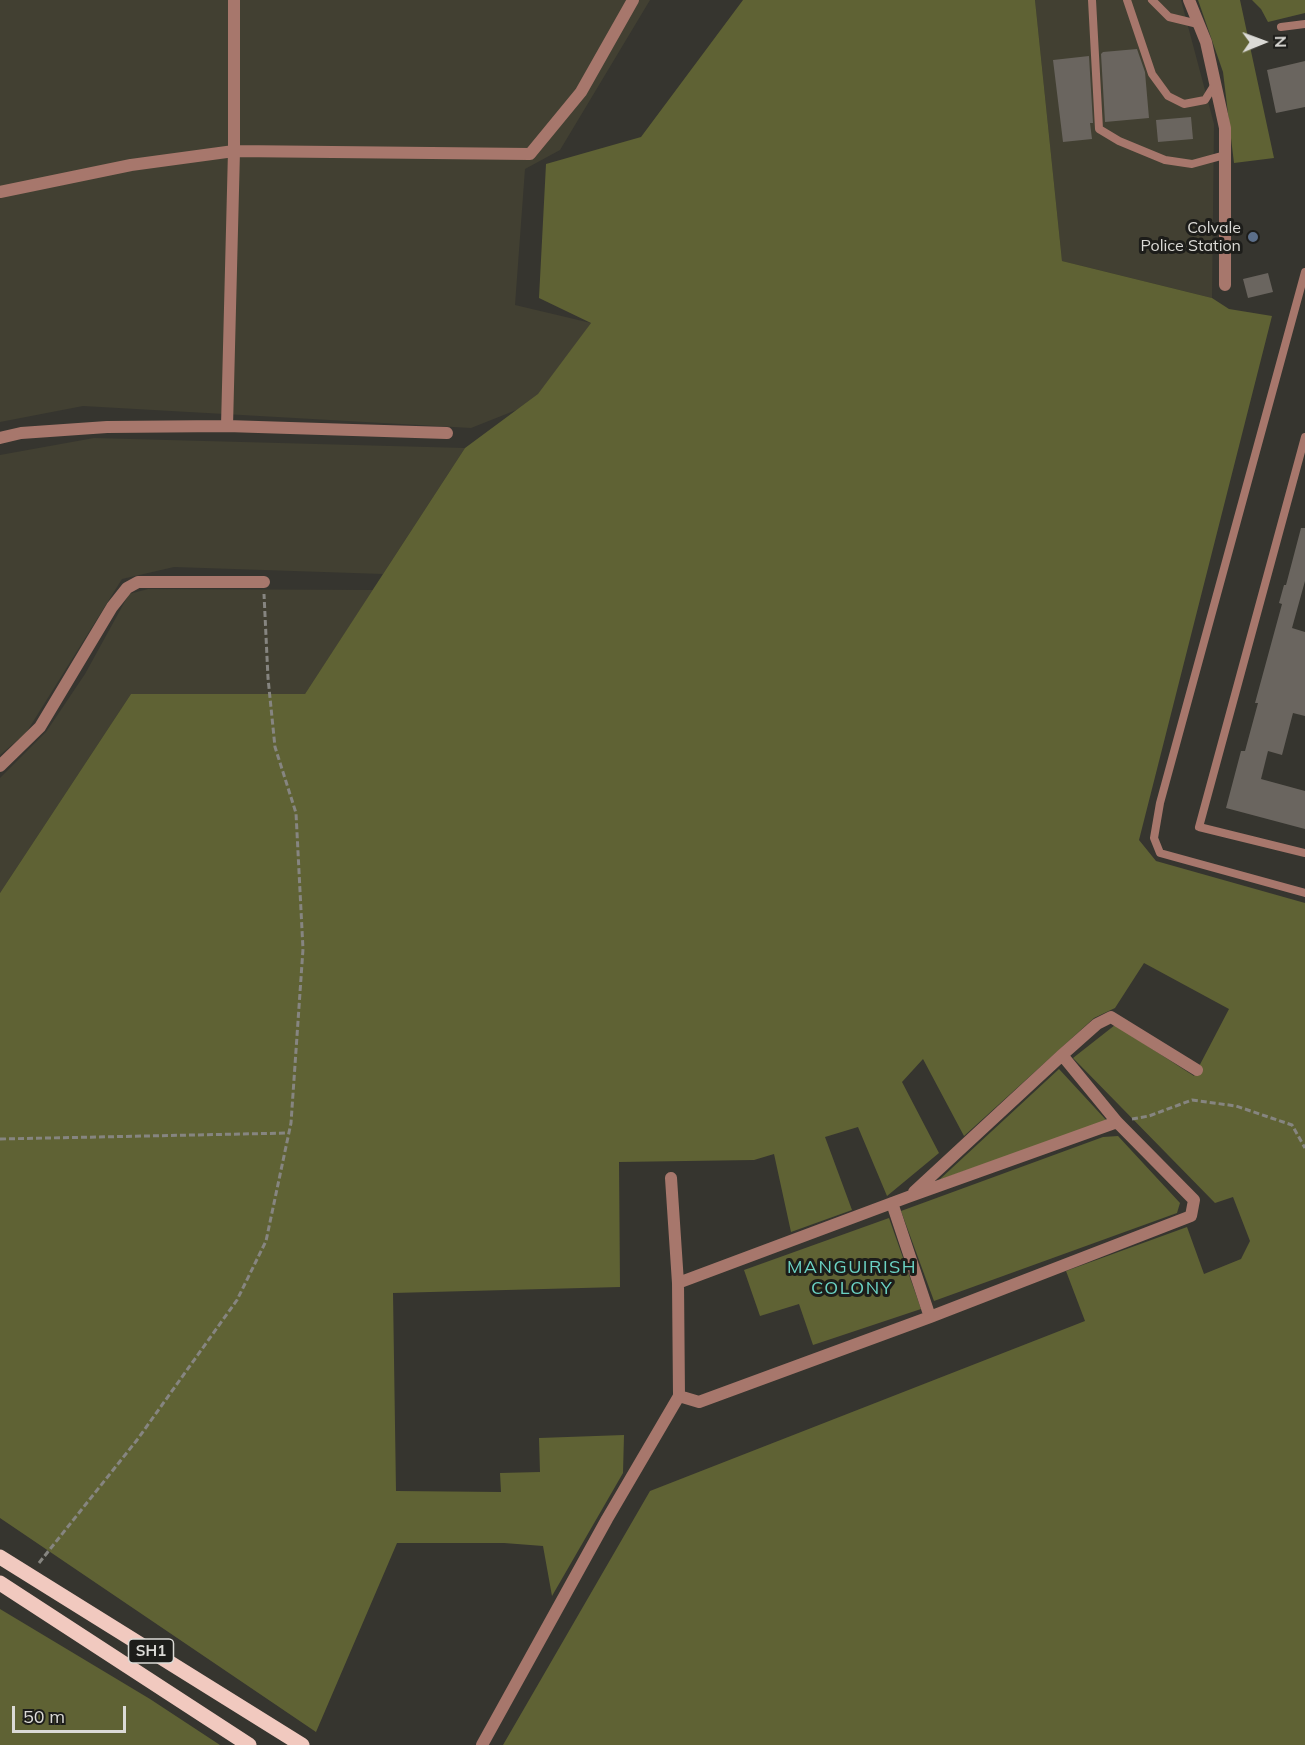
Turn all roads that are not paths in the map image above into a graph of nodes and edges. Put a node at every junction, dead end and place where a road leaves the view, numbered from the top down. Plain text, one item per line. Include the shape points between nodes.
1 (234, 0) edge
2 (633, 0) edge
3 (1092, 0) edge
4 (1127, 0) edge
5 (1152, 0) edge
6 (1189, 0) edge
7 (1198, 24) junction
8 (1305, 24) edge
9 (1281, 27) dead end
10 (1215, 84) junction
11 (234, 151) junction
12 (1225, 155) junction
13 (0, 192) edge
14 (1305, 272) edge
15 (1225, 285) dead end
16 (227, 426) junction
17 (447, 433) dead end
18 (1305, 437) edge
19 (0, 438) edge
20 (264, 582) road end
21 (0, 766) edge
22 (1305, 853) edge
23 (1305, 893) edge
24 (1062, 1055) junction
25 (1197, 1070) dead end
26 (1118, 1122) junction
27 (671, 1178) dead end
28 (908, 1197) junction
29 (892, 1203) junction
30 (678, 1283) junction
31 (930, 1317) junction
32 (679, 1396) junction
33 (0, 1557) edge
34 (0, 1582) edge
35 (249, 1745) edge
36 (302, 1745) edge
37 (482, 1745) edge

1 - 11 street
2 - 11 street via 582,92 530,154
3 - 12 lane via 1099,129 1165,160 1192,164
4 - 10 lane via 1152,74 1168,96 1184,104 1205,100
5 - 7 lane via 1169,17
6 - 7 street
7 - 10 street
8 - 9 lane
10 - 12 street via 1225,128
11 - 13 street via 131,165
11 - 16 street
12 - 15 street
14 - 23 lane via 1160,803 1154,838 1160,854
16 - 17 street
16 - 19 street via 107,427
18 - 22 lane via 1199,827
20 - 21 street via 138,582 127,588 40,726
24 - 25 street via 1097,1024 1111,1017
24 - 26 street
24 - 28 street
26 - 28 street
26 - 31 street via 1194,1200 1191,1216
27 - 30 street
28 - 29 street
29 - 30 street
29 - 31 street
30 - 32 street
31 - 32 street via 699,1402
32 - 37 street
33 - 36 main road, SH1
34 - 35 main road, SH1

